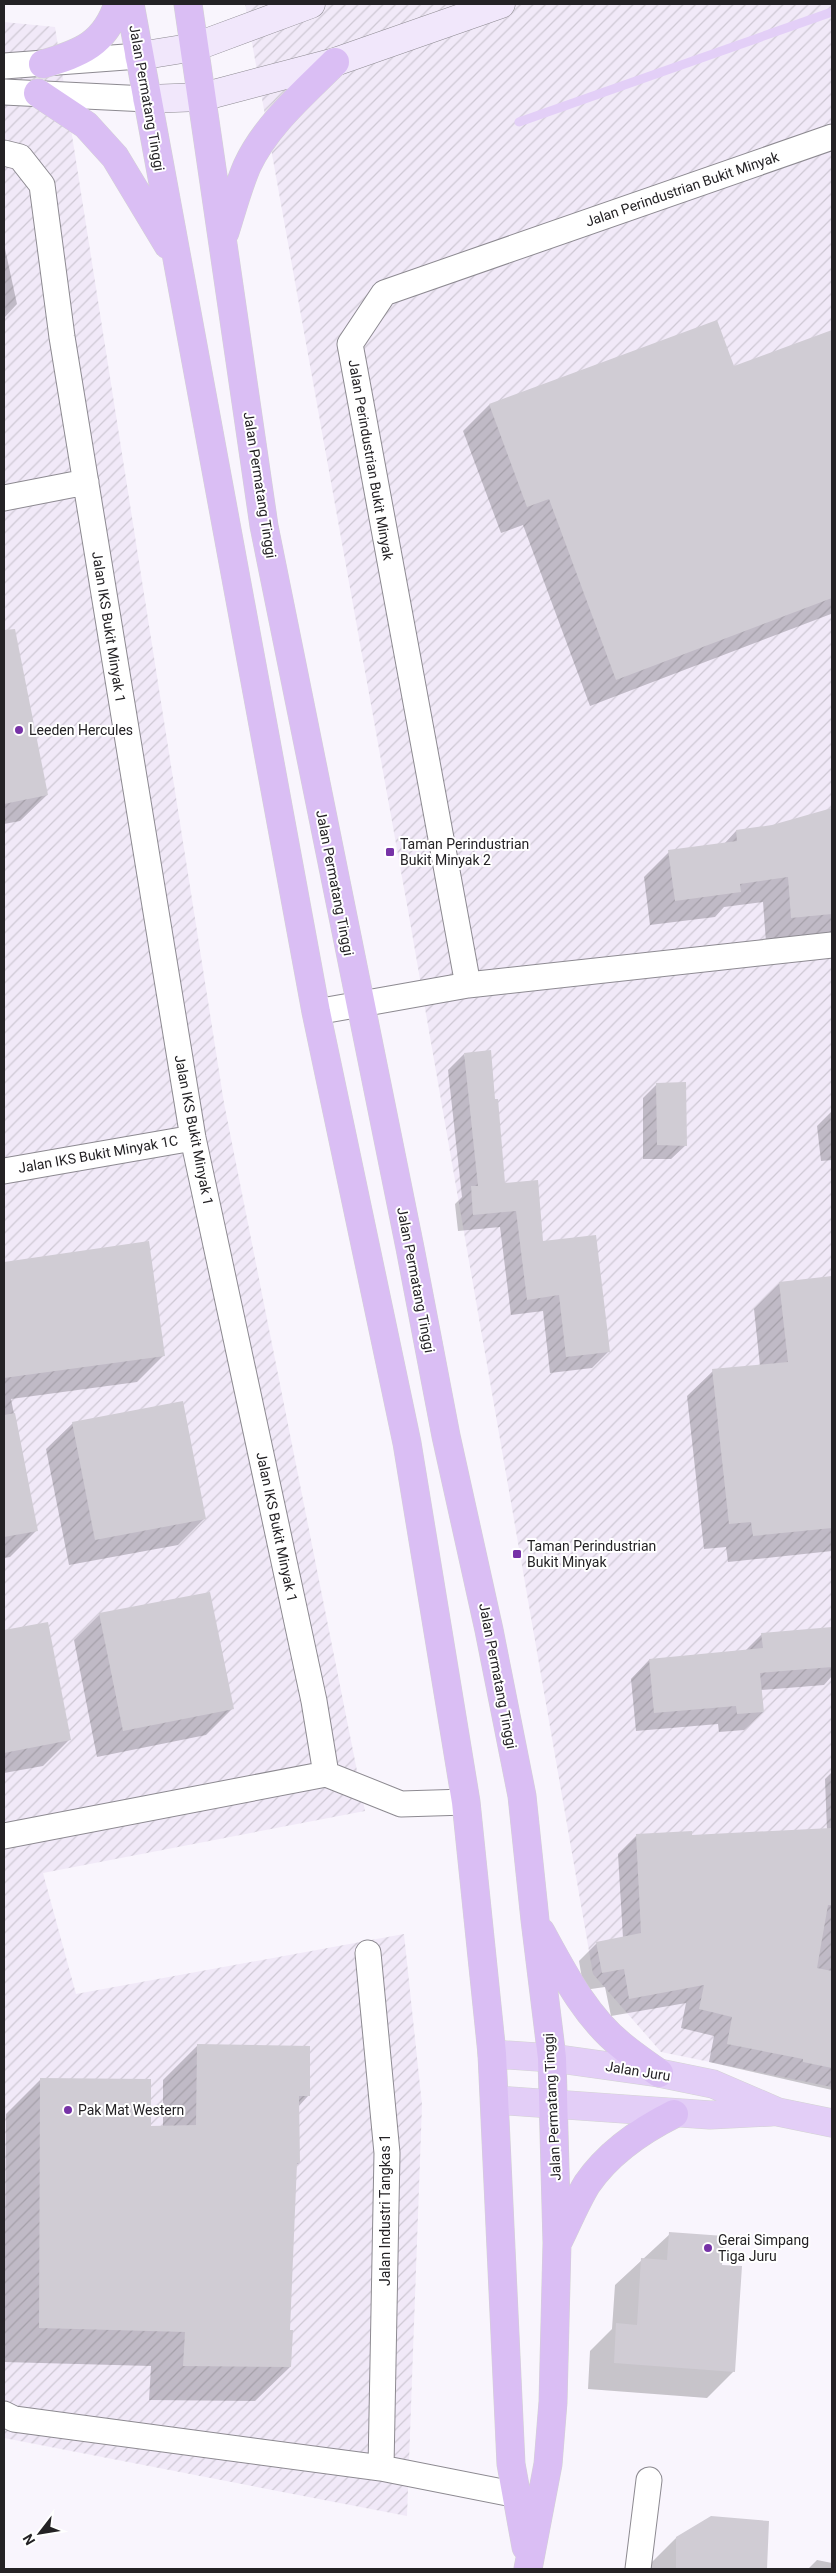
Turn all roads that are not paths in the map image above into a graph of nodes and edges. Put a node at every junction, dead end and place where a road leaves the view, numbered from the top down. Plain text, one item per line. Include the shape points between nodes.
1 (118, 4) edge
2 (130, 4) edge
3 (188, 4) edge
4 (311, 4) edge
5 (501, 4) edge
6 (194, 47) junction
7 (139, 56) junction
8 (334, 62) junction
9 (43, 64) junction
10 (4, 66) edge
11 (4, 92) edge
12 (38, 93) junction
13 (202, 97) junction
14 (147, 99) junction
15 (832, 137) edge
16 (4, 153) edge
17 (224, 236) junction
18 (176, 259) junction
19 (86, 482) junction
20 (4, 498) edge
21 (832, 945) edge
22 (468, 985) junction
23 (359, 1004) junction
24 (316, 1012) junction
25 (193, 1138) junction
26 (4, 1171) edge
27 (326, 1774) junction
28 (466, 1802) junction
29 (4, 1836) edge
30 (534, 1920) junction
31 (368, 1954) dead end
32 (492, 2054) junction
33 (552, 2058) junction
34 (659, 2073) junction
35 (495, 2100) junction
36 (554, 2102) junction
37 (778, 2112) junction
38 (674, 2114) junction
39 (832, 2123) edge
40 (557, 2243) junction
41 (4, 2414) edge
42 (381, 2468) junction
43 (649, 2480) dead end
44 (516, 2495) junction
45 (528, 2565) edge
46 (638, 2569) edge

1 - 9 highway via 108,28 88,47
2 - 7 highway, Jalan Permatang Tinggi
3 - 6 highway, Jalan Permatang Tinggi
4 - 6 main road
5 - 8 main road
6 - 7 main road
6 - 13 highway, Jalan Permatang Tinggi
7 - 9 street
7 - 14 highway, Jalan Permatang Tinggi
8 - 13 main road
8 - 17 highway via 268,133 248,165
9 - 10 street
11 - 12 street
12 - 14 street
12 - 18 highway via 86,125 115,157
13 - 14 main road
13 - 17 highway, Jalan Permatang Tinggi
14 - 18 highway, Jalan Permatang Tinggi
15 - 22 street, Jalan Perindustrian Bukit Minyak via 384,293 350,344
16 - 19 street, Jalan IKS Bukit Minyak 1 via 20,157 42,184 62,337
17 - 23 highway, Jalan Permatang Tinggi via 264,526
18 - 24 highway, Jalan Permatang Tinggi
19 - 20 street
19 - 25 street, Jalan IKS Bukit Minyak 1
21 - 22 street
22 - 23 street
23 - 24 street
23 - 30 highway, Jalan Permatang Tinggi via 522,1796
24 - 28 highway, Jalan Permatang Tinggi via 407,1443
25 - 26 street, Jalan IKS Bukit Minyak 1C
25 - 27 street, Jalan IKS Bukit Minyak 1 via 314,1701
27 - 28 street via 401,1804
27 - 29 street
28 - 32 highway, Jalan Permatang Tinggi
30 - 33 highway, Jalan Permatang Tinggi
30 - 34 highway via 591,2014 620,2044
31 - 42 street, Jalan Industri Tangkas 1 via 387,2153
32 - 33 main road, Jalan Juru
32 - 35 highway, Jalan Permatang Tinggi
33 - 34 main road, Jalan Juru
33 - 36 highway, Jalan Permatang Tinggi
34 - 37 main road, Jalan Juru via 713,2084
35 - 36 main road, Jalan Juru
35 - 44 highway, Jalan Permatang Tinggi via 506,2400
36 - 38 main road, Jalan Juru
36 - 40 highway, Jalan Permatang Tinggi
37 - 38 main road, Jalan Juru
37 - 39 main road, Jalan Juru
38 - 40 highway via 642,2130 610,2156 588,2184
40 - 45 highway, Jalan Permatang Tinggi via 548,2464
41 - 42 street via 157,2440
42 - 44 street
43 - 46 street
44 - 45 highway, Jalan Permatang Tinggi

